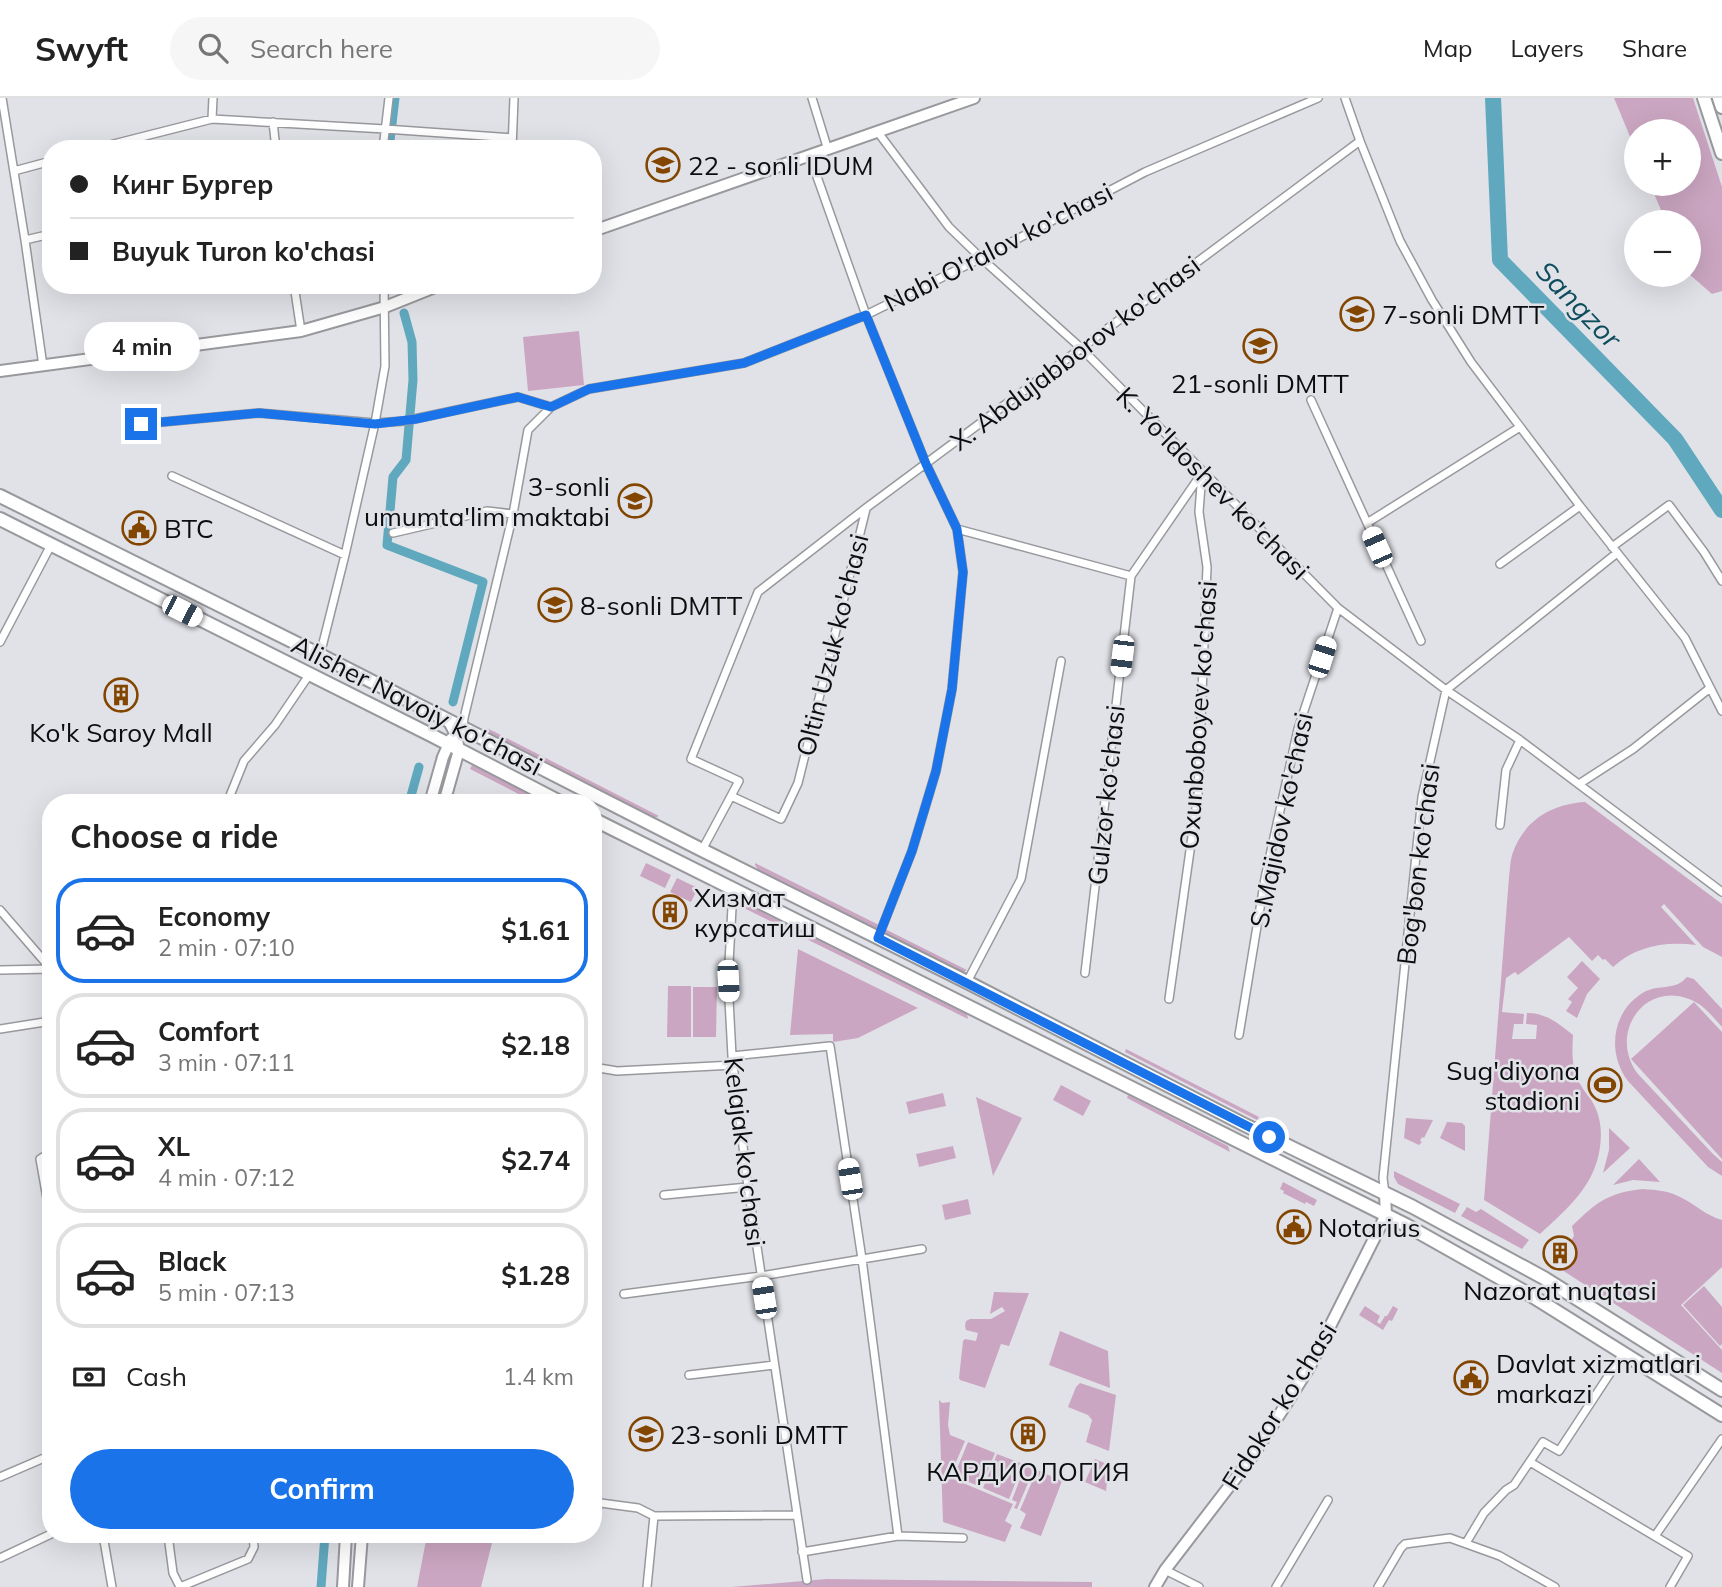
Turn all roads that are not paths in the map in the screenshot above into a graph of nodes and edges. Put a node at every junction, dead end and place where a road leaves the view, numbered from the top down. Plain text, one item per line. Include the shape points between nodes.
1 (2, 98) edge
2 (212, 98) edge
3 (389, 98) edge
4 (514, 98) edge
5 (812, 98) edge
6 (974, 98) edge
7 (1318, 98) edge
8 (1345, 98) edge
9 (1704, 98) edge
10 (1719, 98) edge
11 (1722, 107) edge
12 (212, 119) junction
13 (273, 122) junction
14 (389, 129) junction
15 (877, 131) junction
16 (512, 138) joint
17 (129, 140) edge
18 (275, 140) edge
19 (386, 140) edge
20 (1360, 141) junction
21 (828, 150) junction
22 (1722, 153) edge
23 (810, 157) junction
24 (42, 163) edge
25 (14, 171) junction
26 (602, 228) edge
27 (42, 236) edge
28 (25, 240) junction
29 (981, 258) junction
30 (295, 294) edge
31 (384, 294) edge
32 (418, 294) edge
33 (385, 307) junction
34 (866, 315) junction
35 (301, 331) junction
36 (1081, 348) junction
37 (43, 366) junction
38 (0, 371) edge
39 (1311, 400) dead end
40 (551, 407) junction
41 (141, 424) dead end
42 (375, 424) junction
43 (1520, 427) junction
44 (926, 464) junction
45 (1202, 472) junction
46 (172, 476) dead end
47 (0, 496) edge
48 (1580, 506) junction
49 (866, 508) junction
50 (513, 514) junction
51 (0, 519) edge
52 (1367, 523) junction
53 (957, 529) junction
54 (393, 533) dead end
55 (51, 545) junction
56 (1614, 550) junction
57 (345, 555) junction
58 (1500, 564) dead end
59 (1131, 576) junction
60 (1722, 581) edge
61 (214, 602) junction
62 (1338, 608) junction
63 (204, 622) junction
64 (1421, 641) dead end
65 (0, 642) edge
66 (320, 655) junction
67 (1061, 661) dead end
68 (309, 675) junction
69 (1710, 688) junction
70 (1446, 690) junction
71 (1722, 711) edge
72 (457, 740) junction
73 (1520, 740) junction
74 (1579, 784) junction
75 (231, 794) edge
76 (434, 794) edge
77 (446, 794) edge
78 (547, 794) edge
79 (593, 794) edge
80 (731, 796) junction
81 (602, 799) edge
82 (602, 824) edge
83 (1500, 825) dead end
84 (702, 850) junction
85 (733, 889) junction
86 (1722, 892) edge
87 (0, 910) edge
88 (878, 938) junction
89 (42, 959) edge
90 (42, 969) edge
91 (0, 971) edge
92 (1085, 973) dead end
93 (967, 982) junction
94 (1169, 999) dead end
95 (1020, 1009) junction
96 (42, 1022) edge
97 (1011, 1028) junction
98 (0, 1029) edge
99 (1239, 1035) dead end
100 (733, 1060) junction
101 (602, 1069) edge
102 (748, 1187) junction
103 (1385, 1194) junction
104 (664, 1195) dead end
105 (1386, 1215) junction
106 (922, 1249) dead end
107 (862, 1259) junction
108 (761, 1276) junction
109 (624, 1294) dead end
110 (1624, 1352) junction
111 (774, 1365) junction
112 (689, 1375) dead end
113 (1722, 1390) edge
114 (1722, 1415) edge
115 (1722, 1439) edge
116 (42, 1459) edge
117 (1530, 1462) junction
118 (0, 1478) edge
119 (1328, 1500) dead end
120 (602, 1503) edge
121 (797, 1515) junction
122 (654, 1516) junction
123 (898, 1536) junction
124 (1656, 1536) junction
125 (42, 1538) edge
126 (963, 1538) dead end
127 (104, 1543) edge
128 (169, 1543) edge
129 (254, 1543) edge
130 (346, 1543) edge
131 (361, 1543) edge
132 (1466, 1543) junction
133 (802, 1552) junction
134 (0, 1558) edge
135 (1165, 1570) junction
136 (807, 1580) dead end
137 (111, 1587) edge
138 (180, 1587) edge
139 (343, 1587) edge
140 (358, 1587) edge
141 (647, 1587) edge
142 (1155, 1587) edge
143 (1199, 1587) edge
144 (1276, 1587) edge
145 (1378, 1587) edge
146 (1555, 1587) edge
147 (1670, 1587) edge

1 - 25 street
2 - 12 street
3 - 14 street
4 - 16 street
5 - 21 street
6 - 15 main road
7 - 29 street, Nabi O'ralov ko'chasi via 1145,172
8 - 20 street
9 - 22 main road
10 - 11 main road
12 - 13 street
12 - 17 street
13 - 14 street
13 - 18 street
14 - 16 street
14 - 19 street
15 - 21 main road
15 - 29 street, K. Yo'ldoshev ko'chasi via 949,227
20 - 36 street, X. Abdujabborov ko'chasi
20 - 43 street via 1400,241 1432,300
21 - 23 main road
23 - 26 main road
23 - 34 street
24 - 25 street
25 - 28 street
27 - 28 street
28 - 37 street
29 - 34 street, Nabi O'ralov ko'chasi
29 - 36 street, K. Yo'ldoshev ko'chasi
30 - 35 street
31 - 33 street
32 - 33 main road
33 - 35 main road
33 - 42 street via 385,366
34 - 40 street, Nabi O'ralov ko'chasi via 744,363 589,389
34 - 44 street
35 - 37 main road
36 - 44 street, X. Abdujabborov ko'chasi
36 - 45 street, K. Yo'ldoshev ko'chasi
37 - 38 main road
39 - 52 street
40 - 42 street via 518,397
40 - 50 street via 528,430
41 - 42 street via 259,413
42 - 57 street
43 - 48 street
43 - 52 street
44 - 49 street, X. Abdujabborov ko'chasi
44 - 53 street
45 - 59 street, Gulzor ko'chasi
45 - 62 street, K. Yo'ldoshev ko'chasi
45 - 94 street, Oxunboboyev ko'chasi via 1199,512 1207,567 1198,794
46 - 57 street
47 - 61 main road, Alisher Navoiy ko'chasi
48 - 56 street
48 - 58 street
49 - 80 street, Oltin Uzuk ko'chasi via 798,783 781,819
49 - 80 street, X. Abdujabborov ko'chasi via 758,592 691,759 739,781
50 - 54 street via 487,511
50 - 72 street
51 - 55 main road, Alisher Navoiy ko'chasi
52 - 64 street
53 - 59 street
53 - 88 street via 963,572 948,712 912,851
55 - 63 main road, Alisher Navoiy ko'chasi
55 - 65 street
56 - 60 street via 1669,505
56 - 69 street via 1685,638
56 - 70 street
57 - 66 street
59 - 92 street, Gulzor ko'chasi
61 - 63 main road
61 - 66 main road, Alisher Navoiy ko'chasi
62 - 70 street, K. Yo'ldoshev ko'chasi
62 - 99 street, S.Majidov ko'chasi via 1298,729 1265,878
63 - 68 main road, Alisher Navoiy ko'chasi
66 - 72 main road, Alisher Navoiy ko'chasi
67 - 93 street via 1021,879
68 - 72 main road, Alisher Navoiy ko'chasi
68 - 75 street via 244,761
69 - 71 street
69 - 74 street via 1633,749
70 - 73 street, K. Yo'ldoshev ko'chasi
70 - 103 street, Bog'bon ko'chasi via 1422,797
72 - 76 main road
72 - 77 main road
72 - 78 main road, Alisher Navoiy ko'chasi
72 - 79 main road, Alisher Navoiy ko'chasi via 480,736
73 - 74 street, K. Yo'ldoshev ko'chasi
73 - 83 street via 1506,770
74 - 86 street, K. Yo'ldoshev ko'chasi
80 - 84 street
81 - 84 main road, Alisher Navoiy ko'chasi
82 - 85 main road
84 - 88 main road, Alisher Navoiy ko'chasi
85 - 97 main road
85 - 100 street, Kelajak ko'chasi via 728,981
87 - 89 street
88 - 93 main road, Alisher Navoiy ko'chasi
90 - 91 street
93 - 95 main road, Alisher Navoiy ko'chasi
95 - 97 main road
95 - 103 main road, Alisher Navoiy ko'chasi
96 - 98 street
97 - 105 main road
100 - 101 street
100 - 102 street, Kelajak ko'chasi
100 - 107 street via 830,1046
102 - 104 street
102 - 108 street, Kelajak ko'chasi
103 - 105 main road, Bog'bon ko'chasi
103 - 113 main road, Alisher Navoiy ko'chasi via 1544,1278
105 - 110 main road
105 - 135 main road, Fidokor ko'chasi via 1310,1366 1251,1458
106 - 107 street
107 - 108 street
107 - 123 street
108 - 109 street
108 - 111 street, Kelajak ko'chasi
110 - 114 main road
110 - 117 street via 1559,1451 1543,1442
111 - 112 street
111 - 121 street, Kelajak ko'chasi
115 - 124 street
116 - 118 street
117 - 124 street
117 - 132 street via 1514,1485 1484,1513
119 - 144 street
120 - 122 street via 638,1508
121 - 122 street
121 - 133 street, Kelajak ko'chasi
122 - 141 street
123 - 126 street
123 - 133 street
124 - 147 street via 1688,1556
125 - 134 street
127 - 137 street
128 - 138 street
129 - 138 street via 248,1559
130 - 139 main road
131 - 140 main road
132 - 145 street via 1450,1538 1405,1544
132 - 146 street
133 - 136 street, Kelajak ko'chasi
135 - 142 main road, Fidokor ko'chasi
135 - 143 street

